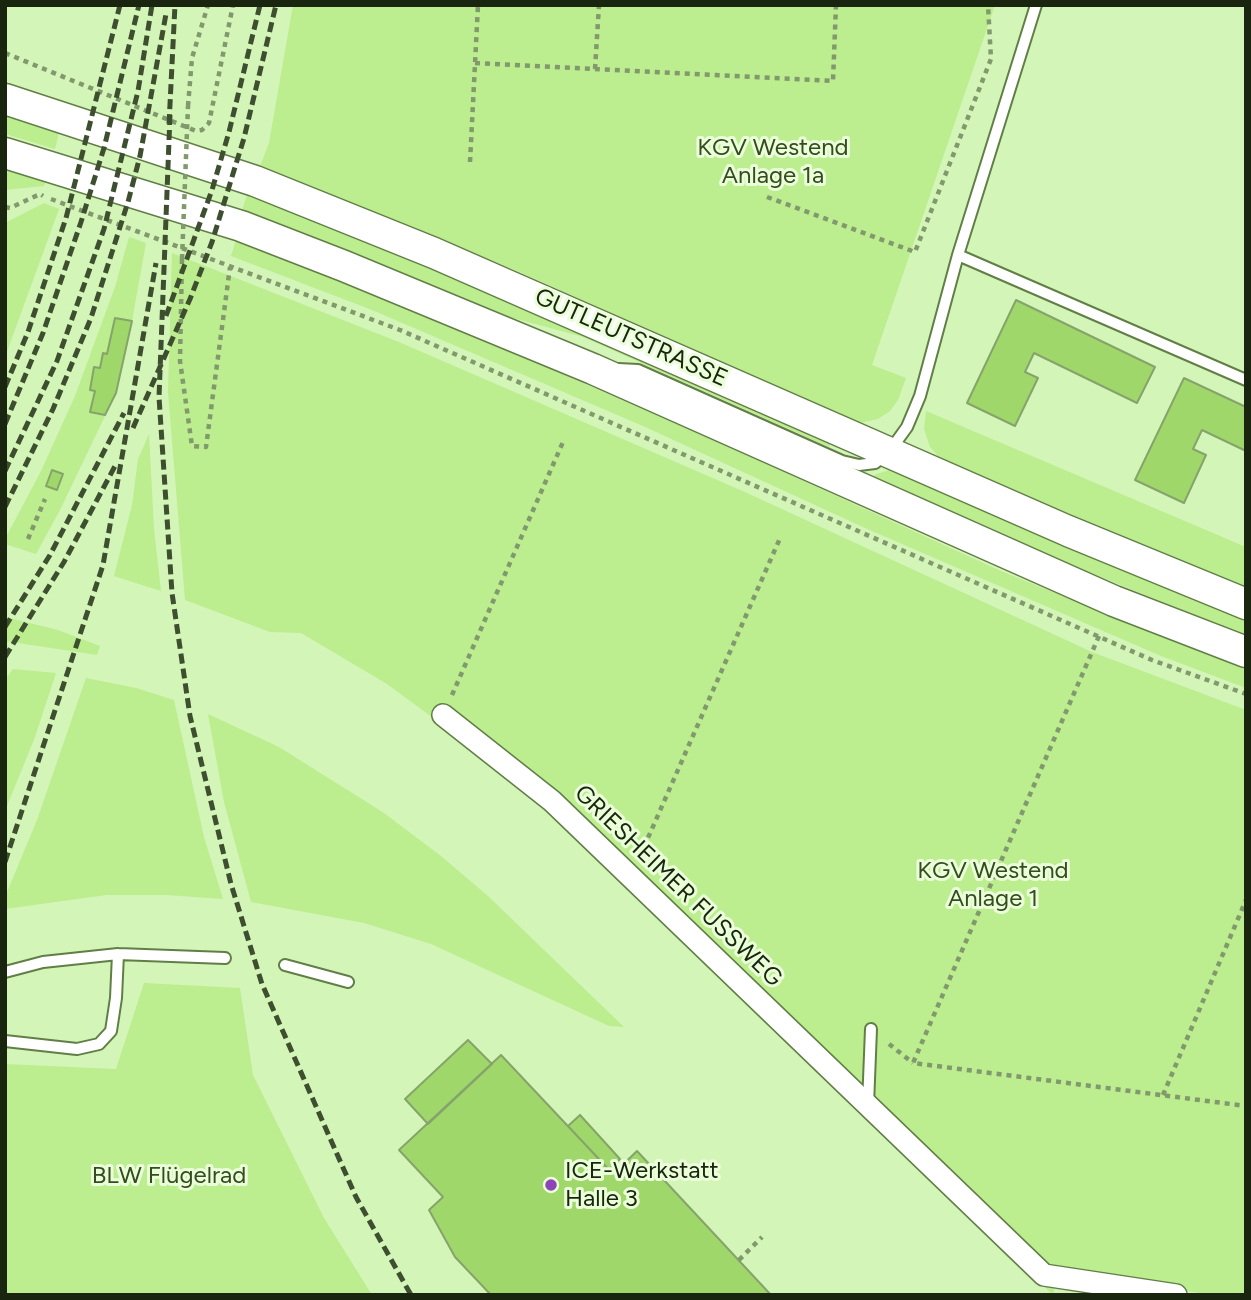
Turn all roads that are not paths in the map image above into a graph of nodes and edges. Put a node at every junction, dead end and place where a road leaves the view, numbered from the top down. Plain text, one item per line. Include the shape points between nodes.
1 (1036, 5) edge
2 (5, 99) edge
3 (5, 153) edge
4 (958, 255) junction
5 (593, 369) junction
6 (1246, 380) edge
7 (890, 452) junction
8 (1246, 604) edge
9 (1246, 652) edge
10 (443, 716) road end
11 (118, 954) junction
12 (225, 958) dead end
13 (285, 965) dead end
14 (5, 972) edge
15 (348, 982) dead end
16 (871, 1030) road end
17 (5, 1041) edge
18 (867, 1105) junction
19 (1176, 1295) edge

1 - 4 lane
2 - 7 main road, GUTLEUTSTRASSE via 255,181 409,242
3 - 5 main road, GUTLEUTSTRASSE via 241,226
4 - 6 lane
4 - 7 lane via 920,397
5 - 7 lane via 638,370 842,461 875,463
5 - 9 main road, GUTLEUTSTRASSE via 1114,601
7 - 8 main road, GUTLEUTSTRASSE
10 - 18 street, GRIESHEIMER FUSSWEG via 552,801
11 - 12 lane
11 - 14 lane via 43,962
11 - 17 lane via 111,1031 99,1044 77,1049
13 - 15 lane
16 - 18 lane
18 - 19 street, GRIESHEIMER FUSSWEG via 1044,1275

